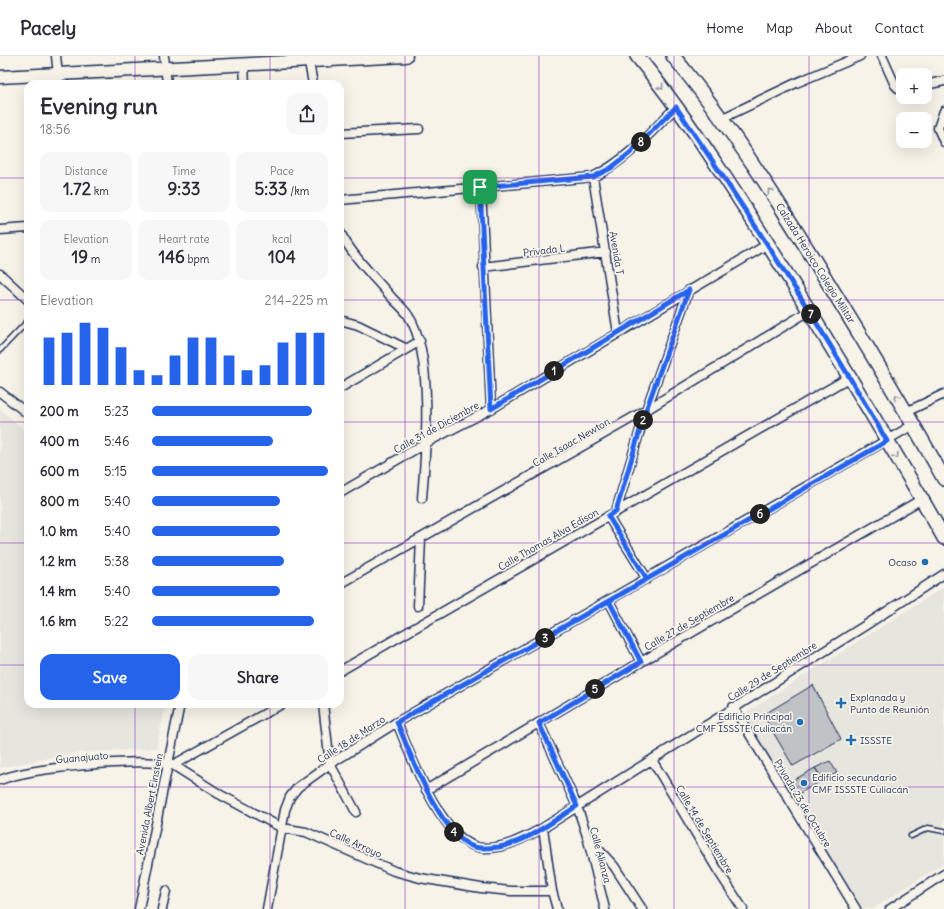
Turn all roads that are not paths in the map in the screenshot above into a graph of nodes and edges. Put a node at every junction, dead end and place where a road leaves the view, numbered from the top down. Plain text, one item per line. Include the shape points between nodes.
1 (56, 56) edge
2 (164, 56) edge
3 (406, 56) edge
4 (637, 56) edge
5 (674, 56) edge
6 (860, 56) edge
7 (882, 56) edge
8 (309, 59) edge
9 (244, 65) junction
10 (166, 69) junction
11 (0, 77) edge
12 (59, 79) edge
13 (167, 80) edge
14 (245, 80) edge
15 (312, 80) edge
16 (896, 80) edge
17 (944, 81) edge
18 (932, 84) edge
19 (676, 107) junction
20 (944, 111) edge
21 (721, 119) junction
22 (419, 129) dead end
23 (344, 133) edge
24 (944, 142) edge
25 (593, 177) junction
26 (480, 187) junction
27 (344, 200) edge
28 (24, 228) edge
29 (0, 230) edge
30 (344, 239) edge
31 (768, 244) junction
32 (606, 252) junction
33 (483, 267) junction
34 (0, 274) edge
35 (689, 290) junction
36 (24, 296) edge
37 (809, 311) junction
38 (344, 321) edge
39 (24, 325) edge
40 (618, 333) junction
41 (420, 341) junction
42 (404, 348) junction
43 (0, 350) edge
44 (850, 377) junction
45 (344, 386) edge
46 (0, 392) edge
47 (944, 394) edge
48 (491, 409) junction
49 (646, 410) junction
50 (24, 411) edge
51 (906, 412) junction
52 (913, 425) junction
53 (887, 441) junction
54 (426, 443) junction
55 (944, 479) edge
56 (344, 491) edge
57 (422, 498) dead end
58 (922, 499) junction
59 (616, 511) junction
60 (608, 516) junction
61 (944, 538) edge
62 (421, 539) junction
63 (944, 574) edge
64 (647, 579) junction
65 (344, 582) edge
66 (609, 601) junction
67 (418, 606) dead end
68 (641, 662) junction
69 (344, 669) edge
70 (179, 708) edge
71 (275, 708) edge
72 (323, 708) edge
73 (733, 708) junction
74 (397, 722) junction
75 (539, 723) junction
76 (652, 760) junction
77 (330, 764) junction
78 (170, 765) junction
79 (0, 780) edge
80 (426, 790) junction
81 (577, 806) junction
82 (356, 812) dead end
83 (282, 828) junction
84 (542, 828) junction
85 (944, 831) edge
86 (587, 836) junction
87 (911, 836) dead end
88 (944, 874) edge
89 (166, 891) dead end
90 (552, 891) junction
91 (139, 909) edge
92 (162, 909) edge
93 (267, 909) edge
94 (557, 909) edge
95 (605, 909) edge
96 (642, 909) edge
97 (743, 909) edge
98 (856, 909) edge
99 (890, 909) edge

1 - 12 street
2 - 10 street
3 - 8 street
4 -> 19 main road
5 - 21 main road, Calzada Heroico Colegio Militar
6 - 21 street
7 - 16 street
8 - 9 street
8 - 15 street
9 - 10 street
9 - 14 street
10 - 12 street
10 - 13 street
11 - 12 street
17 - 18 street
19 - 25 street via 630,153 611,168
19 - 31 main road
20 - 24 street via 938,128
51 -> 21 main road, Calzada Heroico Colegio Militar via 785,212
22 - 23 street
25 - 26 street
25 - 32 street, Avenida T
26 - 27 street
26 - 33 street
28 - 29 street
30 - 41 street via 406,313 416,327
31 - 35 street, Calle 31 de Diciembre
31 - 37 main road
32 - 33 street, Privada L
32 - 40 street, Avenida T
33 - 48 street
34 - 36 street
35 - 40 street, Calle 31 de Diciembre
35 - 49 street
37 - 44 main road
37 - 49 street, Calle Isaac Newton
38 - 42 street
39 - 43 lane
40 - 48 street, Calle 31 de Diciembre
41 - 42 street
41 - 54 street via 423,355
42 - 45 street
44 - 53 main road
44 - 59 street, Calle Thomas Alva Edison
46 - 50 street
47 - 51 street
48 - 54 street, Calle 31 de Diciembre
49 - 59 street
49 - 62 street, Calle Isaac Newton
51 - 52 main road, Calzada Heroico Colegio Militar
52 - 53 street, Calle 18 de Marzo
52 - 55 main road, Calzada Heroico Colegio Militar
53 -> 58 main road
53 - 64 street, Calle 18 de Marzo
54 - 56 street, Calle 31 de Diciembre
54 - 57 street
58 - 61 main road
58 - 68 street, Calle 27 de Septiembre
59 - 60 street, Calle Thomas Alva Edison
60 - 64 street
60 - 69 street, Calle Thomas Alva Edison
62 - 65 street, Calle Isaac Newton
62 - 67 street
63 - 73 street, Calle 29 de Septiembre
64 - 66 street, Calle 18 de Marzo
66 - 68 street
66 - 74 street, Calle 18 de Marzo
68 - 75 street, Calle 27 de Septiembre
70 - 78 street, Avenida Albert Einstein
71 - 78 street
72 - 77 street
73 - 76 street, Calle 29 de Septiembre
73 - 98 street, Privada 23 de Octubre via 803,816
74 - 77 street, Calle 18 de Marzo
74 - 80 street
75 - 80 street, Calle 27 de Septiembre
75 - 81 street, Calle Alianza
76 - 81 street, Calle 29 de Septiembre
76 - 97 street, Calle 14 de Septiembre
77 - 82 street
77 - 83 street, Calle 18 de Marzo via 298,787 290,797
78 - 79 street, Guanajuato via 123,764 67,768
78 - 83 street, Calle Arroyo
78 - 91 street, Avenida Albert Einstein
80 - 84 street, Calle 29 de Septiembre via 462,840 473,846 500,847
81 - 84 street, Calle 29 de Septiembre
81 - 86 street, Calle Alianza
83 - 90 street, Calle Arroyo via 306,832 394,871 420,878 511,891
83 - 93 street, Calle 18 de Marzo
84 - 90 street
85 - 87 lane via 928,828
86 - 95 street, Calle Alianza
86 - 96 street via 614,866
88 - 99 street
89 - 92 street
90 - 94 street

